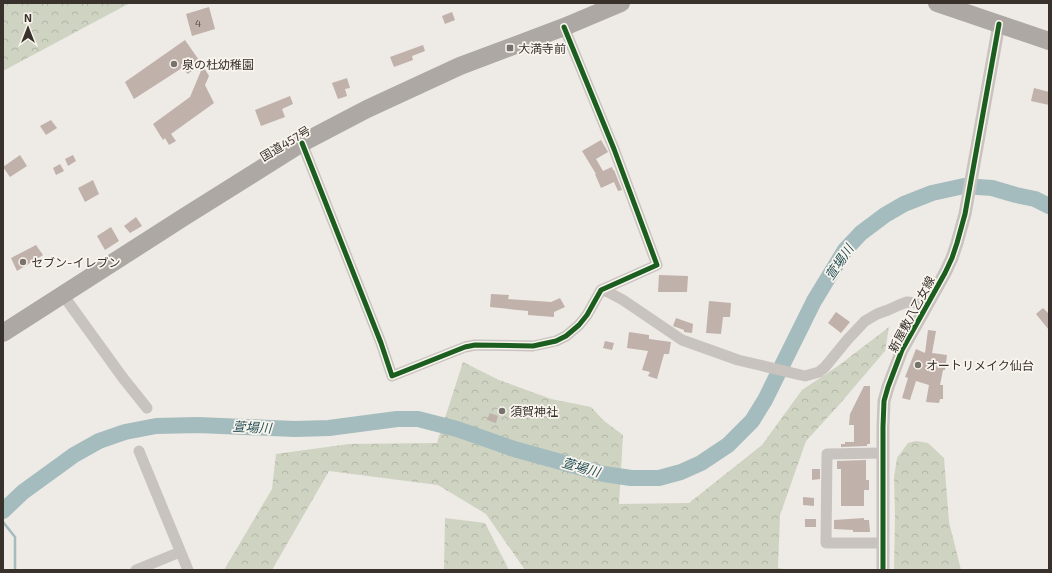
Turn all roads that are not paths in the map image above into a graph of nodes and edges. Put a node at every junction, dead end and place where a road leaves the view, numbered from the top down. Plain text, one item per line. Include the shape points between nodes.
1 (621, 3) edge
2 (937, 3) edge
3 (999, 24) junction
4 (564, 27) junction
5 (1049, 41) edge
6 (302, 143) junction
7 (601, 290) junction
8 (63, 295) junction
9 (928, 304) junction
10 (3, 333) edge
11 (147, 408) dead end
12 (139, 451) dead end
13 (883, 453) junction
14 (883, 543) junction
15 (180, 552) junction
16 (136, 570) edge
17 (188, 570) edge
18 (883, 570) edge

1 - 4 highway, 国道457号
2 - 3 highway
3 - 5 highway
3 - 9 street, 新屋敷八乙女線 via 965,214 952,258
4 - 6 highway, 国道457号 via 460,66 367,109
4 - 7 street via 614,149 657,265
6 - 7 street via 392,376 465,347 533,346 556,341 566,336 583,320
6 - 8 highway, 国道457号
7 - 9 street via 623,300 682,340 748,363 805,376 819,372 825,367 865,321 898,304
8 - 10 highway, 国道457号
8 - 11 street
9 - 13 street, 新屋敷八乙女線 via 902,350 888,387 884,402
12 - 15 street
13 - 14 street, 新屋敷八乙女線
13 - 14 street via 827,454 826,543
14 - 18 street, 新屋敷八乙女線
15 - 16 street
15 - 17 street

